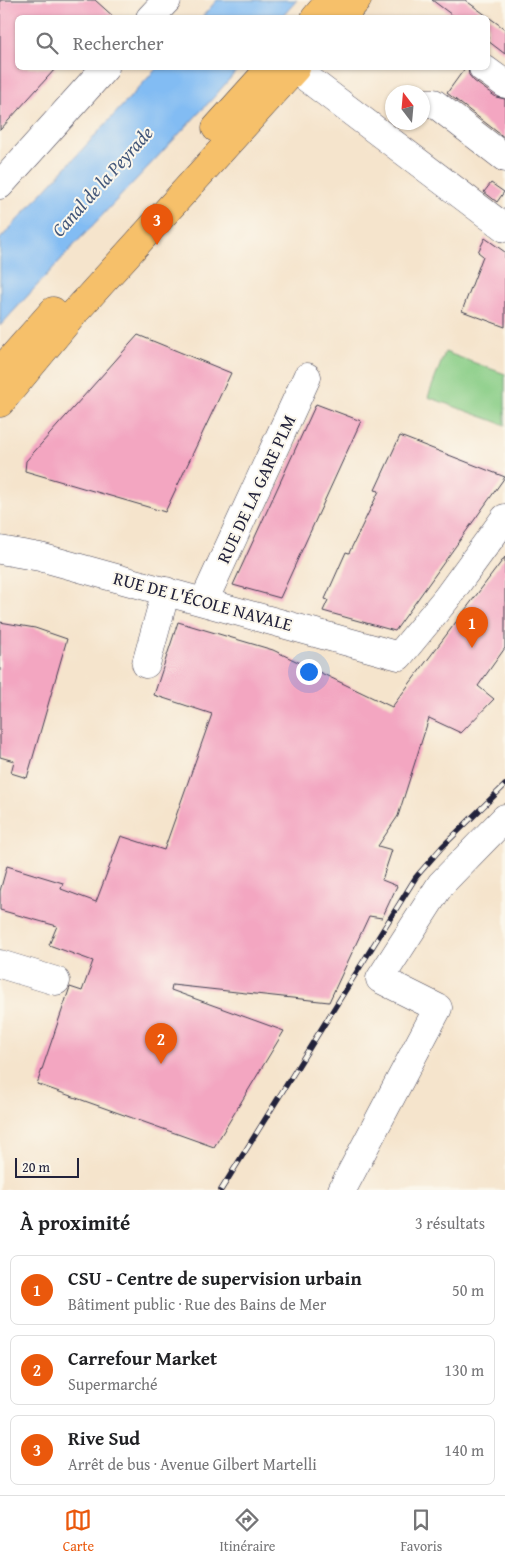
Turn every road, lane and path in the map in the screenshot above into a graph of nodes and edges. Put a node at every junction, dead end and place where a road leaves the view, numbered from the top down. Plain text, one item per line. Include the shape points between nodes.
1 (167, 0) edge
2 (330, 0) edge
3 (357, 0) edge
4 (153, 15) edge
5 (318, 15) edge
6 (344, 15) edge
7 (103, 70) edge
8 (285, 70) edge
9 (285, 70) edge
10 (290, 70) edge
11 (486, 70) edge
12 (505, 84) edge
13 (430, 103) edge
14 (505, 158) edge
15 (0, 185) edge
16 (505, 228) edge
17 (0, 371) edge
18 (307, 377) dead end
19 (0, 404) edge
20 (505, 518) edge
21 (2, 552) edge
22 (166, 591) junction
23 (204, 601) junction
24 (146, 664) dead end
25 (505, 818) edge
26 (0, 964) edge
27 (56, 981) dead end
28 (342, 1190) edge

1 - 4 street
2 - 5 main road
3 - 6 main road
7 - 15 street
8 - 17 main road
9 - 19 main road
10 - 16 street
11 - 12 street
13 - 14 street
18 - 23 street, RUE DE LA GARE PLM
20 - 23 street, RUE DE L'ÉCOLE NAVALE via 446,599 399,656
21 - 22 street, RUE DE L'ÉCOLE NAVALE via 40,557
22 - 23 street, RUE DE L'ÉCOLE NAVALE
22 - 24 street
25 - 28 street via 441,884 380,979 438,1008
26 - 27 street

